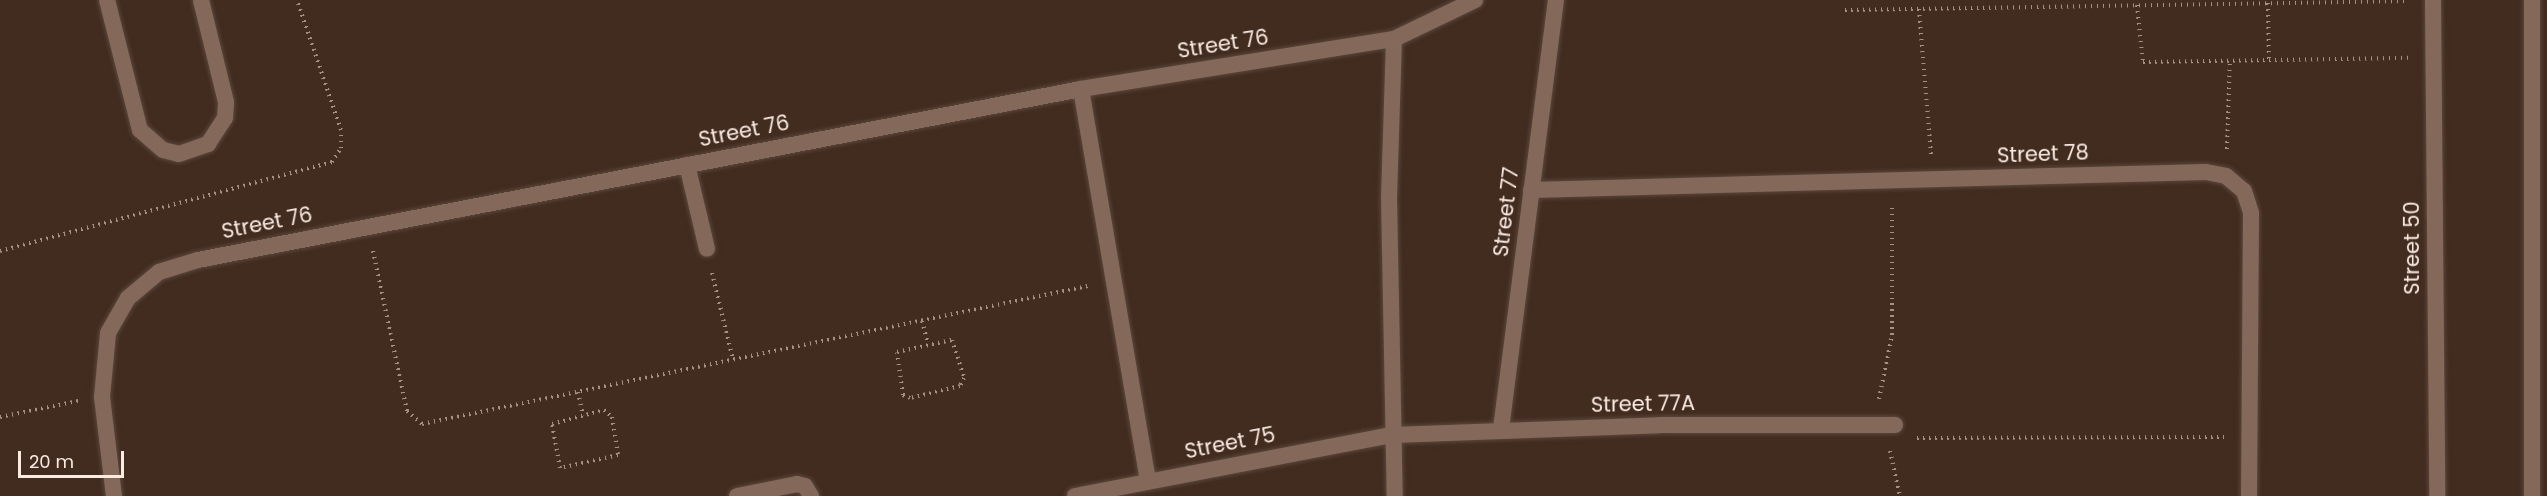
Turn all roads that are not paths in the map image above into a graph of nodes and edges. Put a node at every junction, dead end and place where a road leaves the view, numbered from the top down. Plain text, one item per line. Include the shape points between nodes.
1 (107, 0) edge
2 (201, 0) edge
3 (1475, 0) edge
4 (1556, 0) edge
5 (2433, 0) edge
6 (2532, 0) edge
7 (1394, 39) junction
8 (1081, 89) junction
9 (687, 165) junction
10 (1531, 190) junction
11 (707, 249) road end
12 (1894, 425) dead end
13 (1501, 429) junction
14 (1393, 435) junction
15 (1148, 481) junction
16 (114, 496) edge
17 (737, 496) edge
18 (811, 496) edge
19 (1075, 496) edge
20 (1395, 496) edge
21 (2249, 496) edge
22 (2437, 496) edge
23 (2532, 496) edge

1 - 2 street via 140,129 163,150 179,154 208,144 225,118 226,102
3 - 7 street, Street 76
4 - 10 street, Street 77
5 - 22 street, Street 50
6 - 23 street
7 - 8 street, Street 76
7 - 14 street via 1389,197
8 - 9 street, Street 76
8 - 15 street
9 - 11 street
9 - 16 street, Street 76 via 198,260 159,272 128,298 108,333 102,397
10 - 13 street, Street 77
10 - 21 street, Street 78 via 2206,172 2226,176 2244,191 2251,213
12 - 13 street, Street 77A via 1877,431
13 - 14 street, Street 77A
14 - 15 street, Street 75
14 - 20 street
15 - 19 street, Street 75
17 - 18 street via 797,484 806,486

